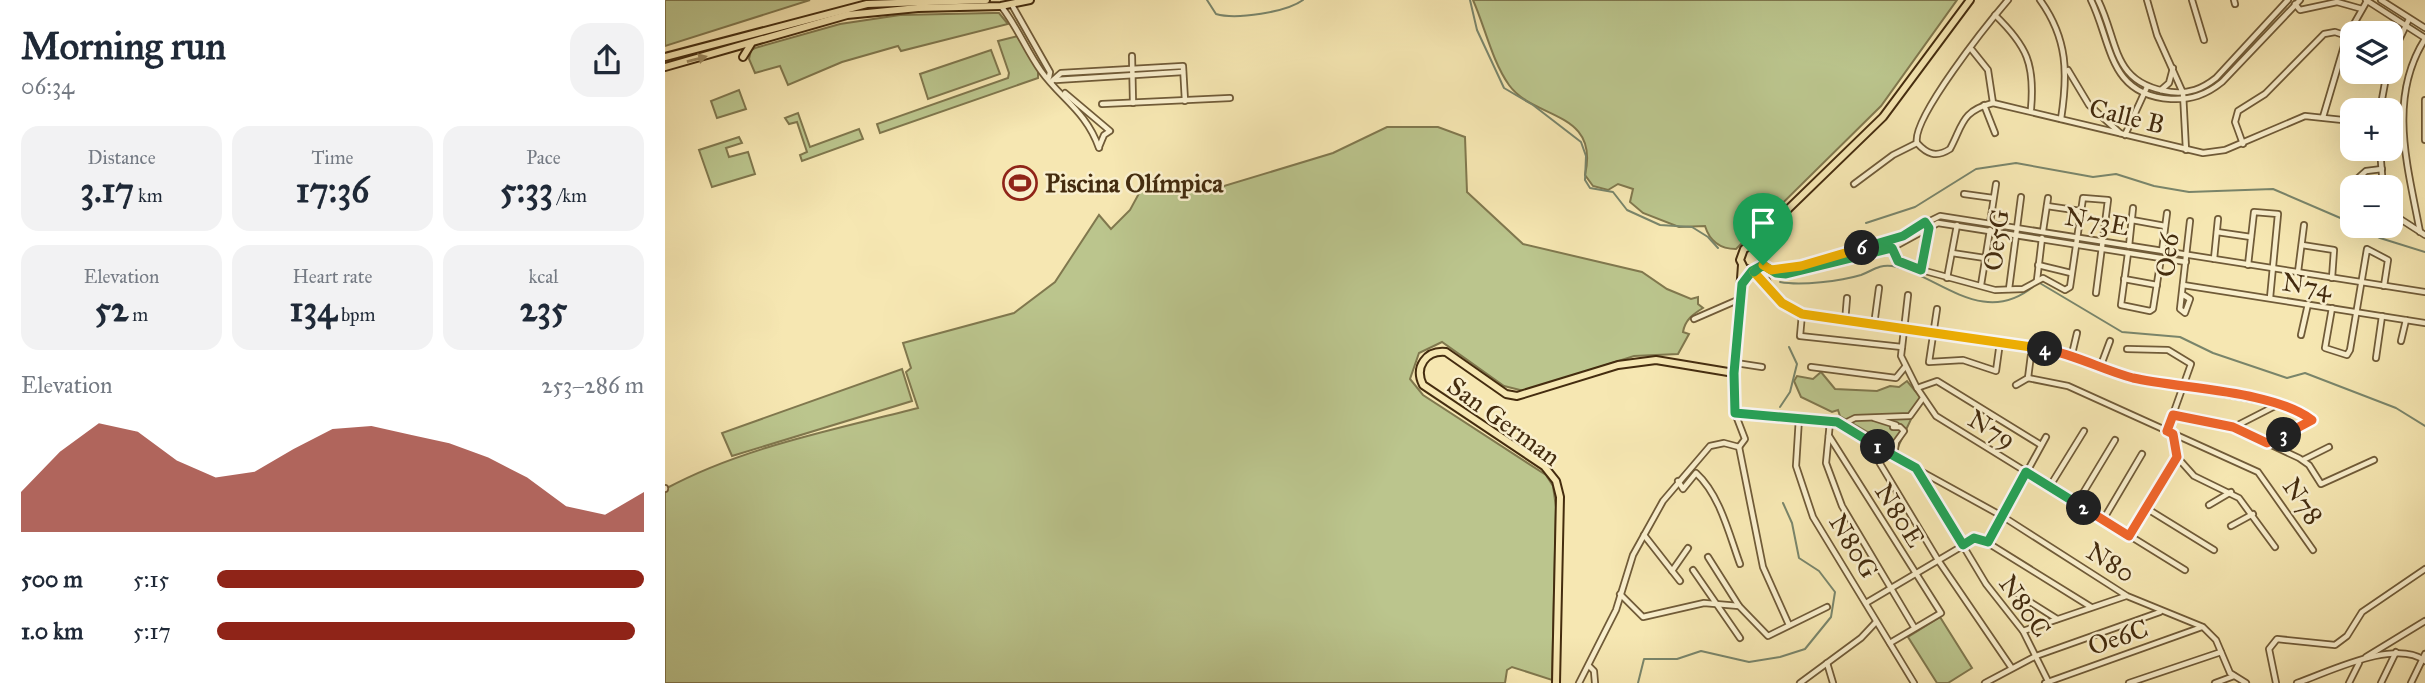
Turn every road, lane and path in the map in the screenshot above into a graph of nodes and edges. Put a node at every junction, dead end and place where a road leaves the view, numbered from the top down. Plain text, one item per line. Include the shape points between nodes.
1 (986, 0) edge
2 (1030, 0) edge
3 (1970, 0) edge
4 (2008, 0) edge
5 (2040, 0) edge
6 (2091, 0) edge
7 (2098, 0) edge
8 (2147, 0) edge
9 (2192, 0) edge
10 (2300, 0) edge
11 (2381, 0) edge
12 (2286, 1) edge
13 (2366, 1) edge
14 (2295, 4) junction
15 (1012, 5) junction
16 (1001, 6) junction
17 (2362, 9) junction
18 (1995, 15) junction
19 (2409, 19) junction
20 (2355, 21) edge
21 (2405, 25) junction
22 (2425, 28) edge
23 (2403, 30) edge
24 (2340, 34) edge
25 (2424, 37) edge
26 (2204, 40) dead end
27 (753, 43) junction
28 (1972, 50) junction
29 (720, 52) junction
30 (1132, 56) dead end
31 (665, 57) edge
32 (743, 57) dead end
33 (732, 58) dead end
34 (2340, 60) edge
35 (665, 67) edge
36 (2173, 67) junction
37 (2067, 70) junction
38 (1133, 72) junction
39 (1052, 79) junction
40 (2077, 87) junction
41 (2147, 88) junction
42 (2066, 89) junction
43 (2161, 90) junction
44 (1062, 92) junction
45 (2183, 93) junction
46 (2144, 94) junction
47 (1230, 98) dead end
48 (1185, 100) junction
49 (2185, 100) junction
50 (2425, 100) edge
51 (1133, 103) junction
52 (1993, 103) junction
53 (1103, 104) dead end
54 (1984, 105) junction
55 (2031, 109) junction
56 (2323, 117) junction
57 (2061, 119) junction
58 (2340, 119) edge
59 (1994, 134) dead end
60 (2123, 135) junction
61 (2425, 140) edge
62 (1917, 143) junction
63 (2243, 144) junction
64 (2186, 150) junction
65 (2381, 161) edge
66 (2382, 169) junction
67 (2362, 175) edge
68 (2382, 175) edge
69 (1854, 184) dead end
70 (1996, 184) dead end
71 (1964, 194) dead end
72 (2021, 197) dead end
73 (1993, 198) junction
74 (2049, 198) dead end
75 (2047, 206) junction
76 (2133, 208) dead end
77 (2081, 211) junction
78 (2167, 213) dead end
79 (2218, 219) dead end
80 (2132, 220) junction
81 (2403, 220) edge
82 (2190, 221) dead end
83 (1925, 222) junction
84 (1957, 225) junction
85 (2304, 225) dead end
86 (2165, 226) junction
87 (1990, 227) junction
88 (1929, 228) junction
89 (2017, 231) junction
90 (2043, 231) junction
91 (2217, 232) junction
92 (2423, 233) edge
93 (1763, 235) junction
94 (2077, 236) junction
95 (2251, 237) junction
96 (2042, 238) junction
97 (2103, 242) junction
98 (2077, 244) junction
99 (2302, 245) junction
100 (1750, 246) junction
101 (1892, 248) junction
102 (2103, 248) junction
103 (1761, 250) junction
104 (2128, 250) junction
105 (2162, 251) junction
106 (1852, 252) junction
107 (1952, 253) junction
108 (1844, 254) junction
109 (2187, 254) junction
110 (1985, 258) junction
111 (2161, 258) junction
112 (1854, 259) junction
113 (2214, 259) junction
114 (1846, 261) junction
115 (2186, 262) junction
116 (1742, 265) junction
117 (1762, 265) junction
118 (2038, 265) junction
119 (2248, 265) junction
120 (1802, 269) junction
121 (2274, 269) junction
122 (1921, 270) junction
123 (1752, 271) junction
124 (2298, 272) junction
125 (2071, 273) junction
126 (1947, 278) junction
127 (2332, 278) junction
128 (2124, 279) junction
129 (2037, 281) junction
130 (2360, 282) junction
131 (1742, 284) junction
132 (1981, 285) junction
133 (2157, 285) junction
134 (2183, 285) junction
135 (2384, 286) junction
136 (1879, 288) dead end
137 (2009, 289) junction
138 (1770, 290) junction
139 (2425, 292) edge
140 (2096, 293) dead end
141 (2182, 294) dead end
142 (1908, 295) dead end
143 (1847, 298) dead end
144 (2270, 298) junction
145 (1740, 299) junction
146 (2308, 304) junction
147 (2332, 308) junction
148 (1937, 309) dead end
149 (2356, 312) junction
150 (1802, 314) junction
151 (2382, 316) junction
152 (1694, 318) dead end
153 (2406, 320) junction
154 (1845, 322) junction
155 (2425, 323) edge
156 (1874, 325) junction
157 (1904, 328) junction
158 (1933, 331) junction
159 (2077, 333) dead end
160 (2301, 335) dead end
161 (2111, 341) dead end
162 (2401, 341) dead end
163 (2000, 342) junction
164 (2032, 346) junction
165 (1902, 347) junction
166 (2127, 349) dead end
167 (2072, 354) junction
168 (2376, 358) dead end
169 (1737, 363) junction
170 (2101, 365) junction
171 (1906, 366) junction
172 (1762, 367) dead end
173 (1811, 368) dead end
174 (1734, 373) junction
175 (2028, 378) junction
176 (2016, 385) dead end
177 (2184, 387) junction
178 (1917, 388) junction
179 (1923, 398) junction
180 (2279, 404) junction
181 (1735, 413) junction
182 (2173, 415) junction
183 (1871, 417) junction
184 (1799, 418) junction
185 (1830, 422) junction
186 (1843, 424) junction
187 (2233, 427) junction
188 (2084, 431) dead end
189 (2167, 431) junction
190 (2173, 434) junction
191 (1829, 436) junction
192 (2046, 437) dead end
193 (2115, 439) dead end
194 (1866, 441) junction
195 (2267, 443) junction
196 (2041, 445) junction
197 (1739, 447) junction
198 (2329, 447) dead end
199 (1895, 449) dead end
200 (2142, 454) dead end
201 (2177, 457) junction
202 (2303, 460) junction
203 (2374, 460) dead end
204 (1916, 468) junction
205 (2026, 472) junction
206 (1678, 481) junction
207 (2050, 486) junction
208 (2231, 492) junction
209 (2077, 503) junction
210 (2209, 505) dead end
211 (2146, 508) junction
212 (2253, 514) junction
213 (2002, 516) junction
214 (2103, 520) junction
215 (2231, 526) dead end
216 (1643, 535) junction
217 (2129, 536) junction
218 (1988, 542) junction
219 (1963, 545) junction
220 (2274, 547) dead end
221 (1688, 548) dead end
222 (2313, 550) dead end
223 (2214, 551) dead end
224 (1708, 557) dead end
225 (1938, 560) junction
226 (1740, 564) dead end
227 (2425, 569) edge
228 (1693, 570) dead end
229 (2185, 570) dead end
230 (1672, 571) junction
231 (1914, 574) junction
232 (1680, 581) dead end
233 (1889, 588) junction
234 (2016, 593) dead end
235 (1620, 594) junction
236 (2127, 596) junction
237 (1865, 603) junction
238 (1721, 606) junction
239 (1738, 606) junction
240 (1827, 607) dead end
241 (2091, 607) junction
242 (2161, 612) junction
243 (2058, 619) junction
244 (2425, 621) edge
245 (1876, 622) junction
246 (1789, 625) junction
247 (1914, 627) junction
248 (2203, 627) junction
249 (2023, 631) junction
250 (1741, 638) dead end
251 (1890, 643) junction
252 (2221, 652) junction
253 (2396, 652) junction
254 (2036, 656) junction
255 (2424, 658) edge
256 (2360, 662) junction
257 (1827, 663) junction
258 (1590, 667) junction
259 (2011, 667) junction
260 (2323, 674) junction
261 (2234, 676) junction
262 (2048, 682) edge
263 (1556, 683) edge
264 (1579, 683) edge
265 (1595, 683) edge
266 (1800, 683) edge
267 (1833, 683) edge
268 (1914, 683) edge
269 (1985, 683) edge
270 (2129, 683) edge
271 (2215, 683) edge
272 (2246, 683) edge
273 (2276, 683) edge
274 (2297, 683) edge
275 (2319, 683) edge
276 (2349, 683) edge
277 (2382, 683) edge
278 (2411, 683) edge

1 - 31 main road via 867,4
2 - 15 main road
3 - 93 main road via 1883,117
4 - 18 street
5 - 37 street via 2058,35
6 - 46 street via 2113,62 2125,80
7 - 41 street via 2117,56 2130,75
8 - 36 street
9 - 26 street
10 - 14 street
11 - 19 street
12 - 45 street via 2216,78
13 - 17 street
13 - 21 street
14 - 17 street via 2300,10 2337,2
14 - 49 street via 2222,82
15 - 16 main road
15 - 39 street
16 - 27 main road via 867,12
16 - 39 street via 1044,75
17 - 20 street
18 - 28 street
18 - 55 street via 2026,52 2033,85
19 - 21 street
19 - 22 street
21 - 23 street
21 - 25 street
24 - 63 street via 2324,34 2265,94 2238,111 2235,122
25 - 92 street via 2411,68 2402,110 2404,151
27 - 29 main road
27 - 32 main road
28 - 52 street via 1988,70
28 - 62 street via 1929,105 1918,125
29 - 33 main road
35 -> 29 main road
30 - 38 street
34 - 56 street
36 - 43 street via 2169,83
36 - 45 street
37 - 40 street
37 - 42 street
38 - 39 street via 1061,73
38 - 48 street via 1184,72
38 - 51 street
39 - 44 street
40 - 42 street
40 - 60 street via 2089,105
41 - 43 street
41 - 46 street
42 - 57 street
43 - 45 street
44 - 44 street via 1089,123 1099,148 1110,131
45 - 49 street
46 - 49 street
46 - 60 street
47 - 48 street
48 - 51 street
49 - 64 street
50 - 61 street
51 - 53 street
52 - 54 street, Calle B
52 - 55 street, Calle B
54 - 59 street
54 - 62 street, Calle B via 1959,124 1956,139 1944,153 1927,153
55 - 57 street, Calle B
56 - 58 street, Calle B
56 - 63 street, Calle B via 2297,118
57 - 60 street, Calle B
60 - 64 street, Calle B
62 - 69 street
63 - 64 street, Calle B via 2214,152
65 - 66 street
66 - 67 street
66 - 68 street
70 - 73 street
71 - 73 street
72 - 89 street, Oe5G
73 - 87 street
74 - 75 street
75 - 77 street
75 - 90 street
76 - 80 street
77 - 94 street
77 - 97 street via 2083,198 2108,200
78 - 86 street
79 - 91 street
80 - 86 street
80 - 104 street
81 - 92 street
82 - 109 street, Oe6
83 - 87 street, N73E via 1940,216
83 - 88 street
83 - 106 street, N73E via 1903,236
84 - 87 street, N73E
84 - 88 street, N73E via 1938,223
84 - 107 street
85 - 99 street
86 - 105 street
87 - 89 street, N73E
87 - 110 street
88 - 101 street, N73E
88 - 122 street
89 - 90 street, N73E
89 - 96 street, N73E
89 - 137 street, Oe5G
90 - 94 street, N73E
91 - 95 street
91 - 113 street
93 - 100 main road
93 - 103 main road
94 - 97 street, N73E
94 - 98 street
95 - 119 street
95 - 121 street via 2254,212 2277,214
96 - 98 street, N73E
96 - 118 street
97 - 102 street
97 - 104 street, N73E
98 - 102 street, N73E
98 - 125 street
99 - 124 street
99 - 127 street via 2332,249
100 - 103 main road
100 - 116 main road via 1741,252
101 - 112 street, N73E
101 - 122 street via 1898,261
102 - 104 street, N73E
102 - 140 street
103 - 117 main road
104 - 105 street, N73E
104 - 111 street, N73E
104 - 128 street
105 - 109 street, N73E
106 - 108 street, N73E
106 - 112 street
107 - 110 street
107 - 126 street
108 - 114 street
108 - 120 street, N73E
109 - 113 street, N73E
109 - 115 street, Oe6
110 - 132 street
111 - 115 street, N73E
111 - 133 street
112 - 114 street, N73E
113 - 119 street, N73E
114 - 120 street, N73E
115 - 134 street, Oe6
116 - 123 main road
116 - 131 main road
117 - 120 street, N73E via 1781,274
117 - 123 main road
117 - 138 street
118 - 125 street
118 - 129 street
119 - 121 street, N73E
121 - 124 street, N73E
121 - 144 street
122 - 126 street
123 - 131 main road
123 - 138 street
124 - 127 street, N73E
125 - 129 street via 2069,289 2044,278
126 - 132 street
127 - 130 street, N73E
128 - 133 street
128 - 133 street via 2121,303 2150,312
129 - 137 street via 2023,289
130 - 135 street, N73E
130 - 135 street via 2365,249 2388,260
130 - 149 street
131 - 145 main road
132 - 137 street
134 - 141 street, Oe6
134 - 144 street, N74
135 - 139 street, N73E
136 - 156 street
138 - 150 street
142 - 157 street, N79
143 - 154 street
144 - 146 street, N74
145 - 152 street
145 - 169 main road
146 - 147 street, N74
146 - 160 street
147 - 149 street, N74
147 - 149 street via 2325,348 2347,355
148 - 158 street
149 - 151 street, N74
150 - 154 street
150 - 165 street via 1800,336
151 - 153 street, N74
151 - 168 street
153 - 155 street, N74
153 - 162 street
154 - 156 street
156 - 157 street
157 - 158 street
157 - 165 street, N79
158 - 163 street
158 - 163 street via 1929,362 1963,360 1991,370 1998,368
159 - 167 street
161 - 170 street
163 - 164 street
164 - 167 street
164 - 175 street
165 - 171 street, N79
166 - 177 street via 2168,350 2181,356 2192,367
167 - 170 street
169 - 172 street
169 - 174 main road
170 - 177 street via 2129,377
171 - 173 street via 1896,378
171 - 178 street, N79
174 - 181 street
174 - 263 main road, San German via 1656,360 1618,365 1517,396 1506,394 1446,352 1431,354 1421,365 1423,385 1544,466 1557,484
175 - 176 street
175 - 189 street, N78 via 2061,383
177 - 180 street
177 - 182 street
178 - 179 street, N79
178 - 196 street via 1937,381
179 - 183 street via 1910,416
179 - 205 street, N79 via 1939,419
180 - 187 street
180 - 195 street via 2311,423
181 - 184 street
181 - 197 street via 1745,439
182 - 187 street
182 - 189 street
183 - 186 street
183 - 199 street via 1904,431
184 - 185 street
184 - 237 street, N80G via 1796,466 1813,517
185 - 186 street
185 - 191 street
186 - 194 street
187 - 195 street
188 - 207 street
189 - 190 street, N78
190 - 201 street
190 - 222 street, N78 via 2257,472
191 - 231 street, N80E
191 - 233 street via 1826,463 1842,506
192 - 196 street
193 - 209 street
194 - 204 street
194 - 225 street
195 - 202 street
196 - 205 street
197 - 206 street via 1710,446
197 - 246 street via 1763,567
198 - 202 street
200 - 214 street
201 - 208 street via 2194,476
201 - 211 street
202 - 203 street via 2321,484
204 - 213 street, N80
204 - 219 street, N80C
205 - 207 street, N79
205 - 213 street
206 - 216 street
206 - 226 street via 1683,489 1696,473 1705,482
207 - 209 street, N79
208 - 210 street
208 - 212 street
209 - 214 street, N79
211 - 217 street
211 - 223 street
212 - 215 street
212 - 220 street
213 - 218 street
213 - 236 street, N80
214 - 217 street, N79
216 - 230 street
216 - 235 street
217 - 229 street, N79
218 - 219 street via 1972,539
218 - 241 street
219 - 225 street
219 - 249 street, N80C
221 - 230 street
224 - 239 street
225 - 231 street
225 - 259 street
227 - 273 street via 2362,612 2342,642 2277,639 2269,649
228 - 238 street
230 - 232 street
231 - 233 street
231 - 247 street, N80E via 1941,613
233 - 237 street
233 - 247 street
234 - 243 street
235 - 238 street via 1643,617 1696,604
235 - 258 street
236 - 241 street
236 - 242 street, N80
237 - 245 street, N80G
238 - 239 street
238 - 250 street
239 - 246 street via 1764,635
240 - 246 street
241 - 243 street
242 - 248 street, N80
242 - 254 street
243 - 249 street
244 - 256 street
245 - 251 street, N80G
245 - 257 street
247 - 251 street
248 - 252 street
248 - 262 street, Oe6C
249 - 254 street, N80C
251 - 268 street, N80G
252 - 261 street
252 - 270 street
253 - 255 street
253 - 256 street
253 - 277 street
254 - 259 street
254 - 262 street, N80C
255 - 278 street
256 - 260 street
256 - 276 street
257 - 266 street
257 - 267 street
258 - 264 street
258 - 265 street
259 - 269 street
260 - 274 street
260 - 275 street
261 - 271 street
261 - 272 street

